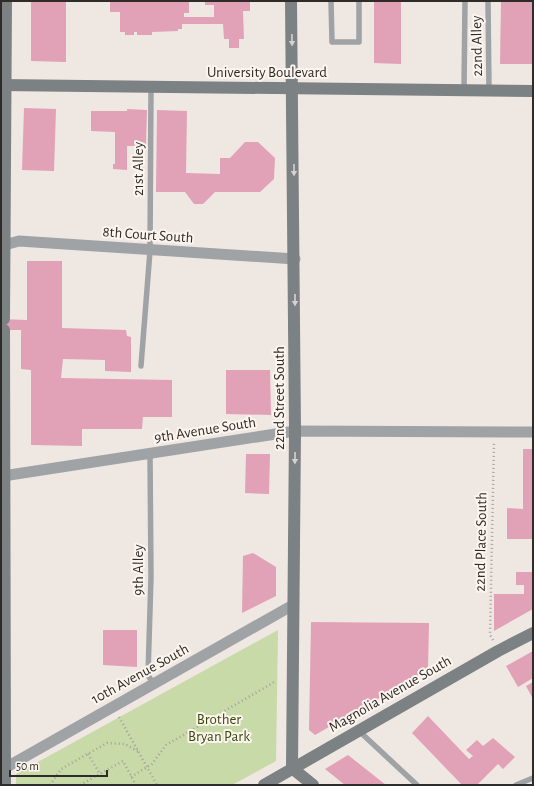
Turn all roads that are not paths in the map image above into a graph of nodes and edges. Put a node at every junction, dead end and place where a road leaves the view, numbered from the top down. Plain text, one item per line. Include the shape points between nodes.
1 (6, 1) edge
2 (291, 1) edge
3 (331, 1) edge
4 (359, 1) edge
5 (465, 1) edge
6 (488, 1) edge
7 (4, 85) edge
8 (151, 88) junction
9 (293, 88) junction
10 (464, 90) junction
11 (489, 90) junction
12 (533, 91) edge
13 (3, 179) edge
14 (3, 246) edge
15 (150, 251) junction
16 (294, 259) junction
17 (142, 366) dead end
18 (2, 390) edge
19 (295, 430) junction
20 (533, 432) edge
21 (150, 454) junction
22 (3, 476) junction
23 (2, 572) edge
24 (293, 605) junction
25 (533, 633) edge
26 (154, 685) junction
27 (359, 730) junction
28 (3, 768) edge
29 (292, 768) junction
30 (530, 781) edge
31 (5, 785) edge
32 (264, 785) edge
33 (313, 785) edge
34 (417, 785) edge
35 (516, 785) edge

1 - 7 street
2 -> 9 street, 22nd Street South
3 - 4 lane via 332,42 359,42
5 - 10 lane
6 - 11 lane, 22nd Alley
7 - 8 street, University Boulevard
7 - 13 street
8 - 9 street, University Boulevard
8 - 15 lane, 21st Alley
9 - 10 street, University Boulevard
9 -> 16 street, 22nd Street South
10 - 11 street, University Boulevard
11 - 12 street, University Boulevard
13 - 14 street
14 - 15 street, 8th Court South via 19,241
14 - 18 street
15 - 16 street, 8th Court South
15 - 17 lane, 21st Alley
16 -> 19 street, 22nd Street South
18 - 22 street
19 - 20 street, 9th Avenue South
19 - 21 street, 9th Avenue South
19 -> 24 street, 22nd Street South
21 - 22 street, 9th Avenue South
21 - 26 lane, 9th Alley via 151,577 148,675
22 - 23 street
23 - 28 street
24 - 26 street, 10th Avenue South
24 - 29 street, 22nd Street South
25 - 27 street, Magnolia Avenue South
26 - 28 street, 10th Avenue South
27 - 29 street, Magnolia Avenue South
27 - 34 lane
28 - 31 street
29 - 32 street, Magnolia Avenue South
29 - 33 street
30 - 35 lane

